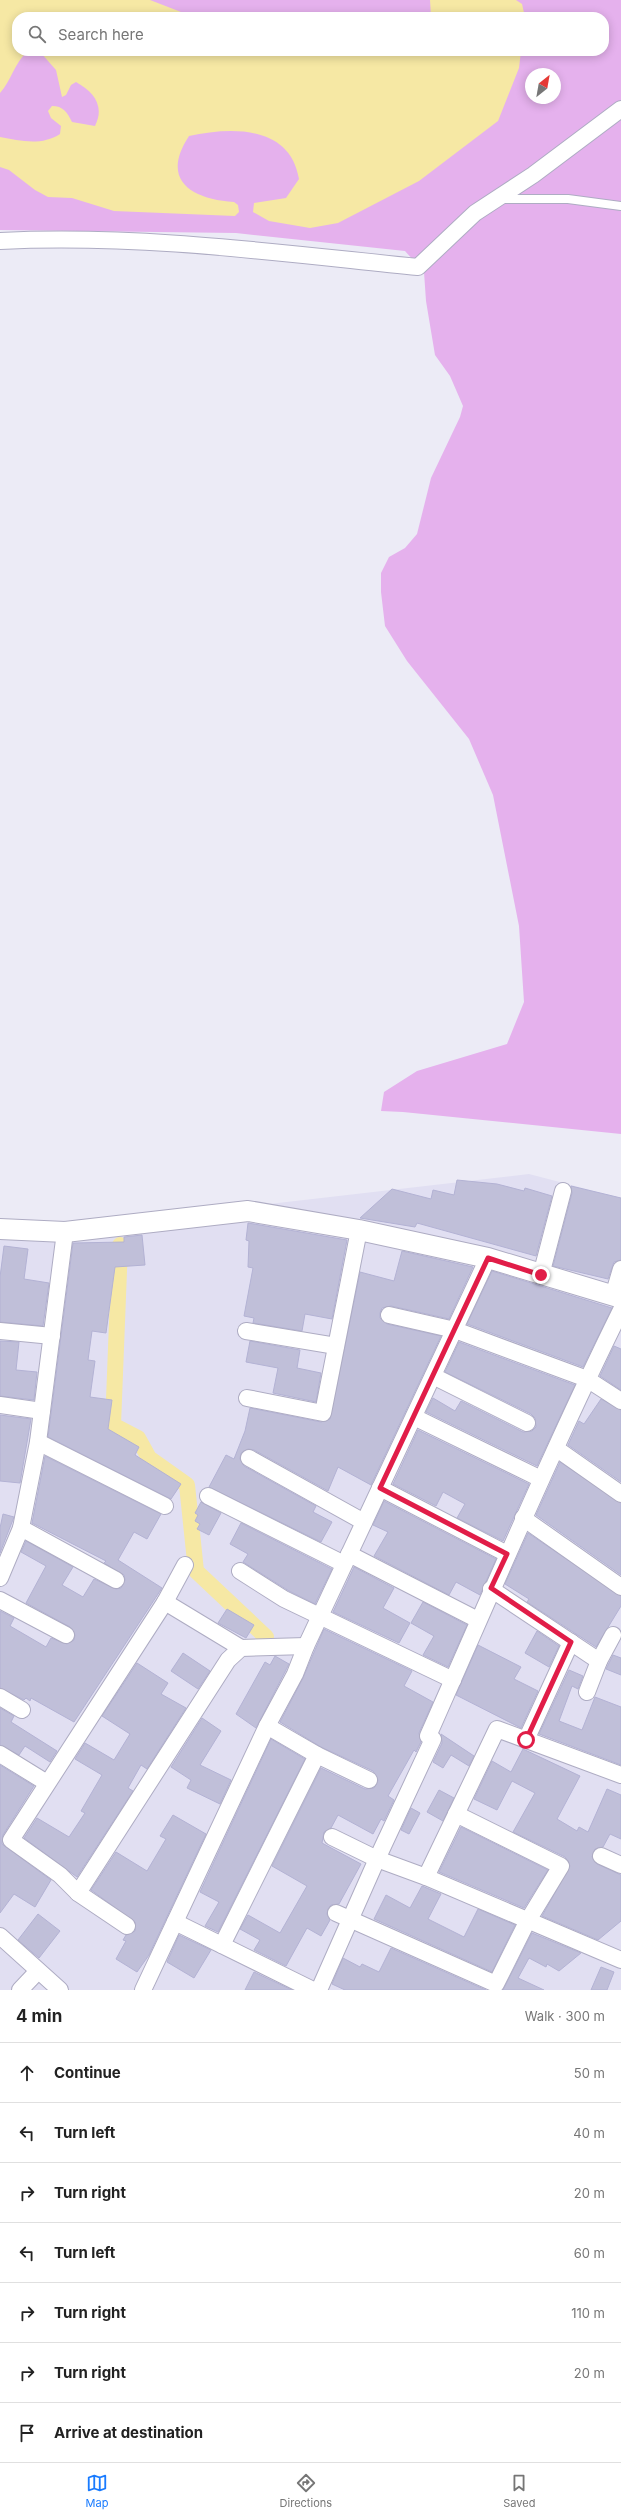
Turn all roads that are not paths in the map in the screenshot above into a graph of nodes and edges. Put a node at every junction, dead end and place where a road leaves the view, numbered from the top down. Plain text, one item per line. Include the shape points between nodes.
1 (621, 109) edge
2 (496, 199) junction
3 (621, 206) edge
4 (0, 241) edge
5 (563, 1191) dead end
6 (0, 1229) edge
7 (358, 1230) junction
8 (65, 1232) junction
9 (488, 1258) junction
10 (621, 1269) edge
11 (541, 1275) junction
12 (618, 1301) edge
13 (389, 1315) dead end
14 (455, 1330) junction
15 (0, 1331) edge
16 (246, 1331) dead end
17 (52, 1336) junction
18 (336, 1346) junction
19 (433, 1376) junction
20 (587, 1379) junction
21 (247, 1398) dead end
22 (621, 1401) edge
23 (0, 1406) edge
24 (42, 1411) junction
25 (414, 1417) junction
26 (526, 1422) dead end
27 (38, 1442) junction
28 (557, 1449) junction
29 (248, 1458) dead end
30 (541, 1479) junction
31 (380, 1488) junction
32 (621, 1494) edge
33 (208, 1496) dead end
34 (165, 1506) dead end
35 (523, 1518) junction
36 (364, 1522) junction
37 (21, 1528) junction
38 (507, 1554) junction
39 (346, 1559) junction
40 (185, 1565) dead end
41 (240, 1571) dead end
42 (0, 1578) edge
43 (116, 1580) dead end
44 (621, 1587) edge
45 (491, 1588) junction
46 (0, 1600) edge
47 (165, 1602) junction
48 (320, 1614) junction
49 (478, 1620) junction
50 (66, 1635) dead end
51 (613, 1635) dead end
52 (571, 1642) junction
53 (306, 1646) junction
54 (241, 1648) junction
55 (599, 1661) junction
56 (453, 1680) junction
57 (588, 1692) dead end
58 (0, 1697) edge
59 (22, 1710) dead end
60 (267, 1726) junction
61 (526, 1740) junction
62 (0, 1754) edge
63 (317, 1755) junction
64 (621, 1775) edge
65 (369, 1780) dead end
66 (47, 1783) junction
67 (456, 1814) junction
68 (6, 1837) edge
69 (332, 1837) dead end
70 (370, 1856) junction
71 (600, 1856) dead end
72 (621, 1865) edge
73 (426, 1878) junction
74 (78, 1893) junction
75 (343, 1916) junction
76 (175, 1922) junction
77 (527, 1922) junction
78 (127, 1926) dead end
79 (0, 1936) edge
80 (222, 1945) junction
81 (621, 1960) edge
82 (38, 1971) junction
83 (307, 1987) edge
84 (20, 1990) edge
85 (60, 1990) edge
86 (143, 1990) edge
87 (320, 1990) edge

1 - 2 street via 533,175
2 - 3 lane via 568,199
2 - 4 street via 475,213 418,268 204,244 44,239
5 - 11 street
6 - 8 street
7 - 8 street via 248,1211
7 - 9 street
7 - 18 street
8 - 17 street
9 - 11 street
9 - 14 street
10 - 12 street
11 - 12 street
12 - 20 street
13 - 14 street
14 - 19 street
14 - 20 street
15 - 17 street
16 - 18 street
17 - 24 street
18 - 21 street via 323,1413
19 - 25 street
19 - 26 street
20 - 22 street
20 - 28 street
23 - 24 street
24 - 27 street
25 - 30 street
25 - 31 street
27 - 34 street
27 - 37 street
28 - 30 street
28 - 32 street
29 - 36 street
30 - 35 street
31 - 36 street
31 - 38 street
33 - 39 street
35 - 38 street
35 - 44 street
36 - 39 street
37 - 42 street
37 - 43 street
38 - 45 street
39 - 48 street
39 - 49 street
40 - 47 street
41 - 48 street via 284,1599
45 - 49 street
45 - 52 street
46 - 50 street
47 - 54 street
47 - 66 street
48 - 53 street
48 - 56 street
49 - 56 street
51 - 55 street
52 - 55 street
52 - 61 street
53 - 54 street
53 - 60 street via 295,1674
54 - 74 street via 228,1660
55 - 57 street
56 - 70 street via 428,1736 433,1739
58 - 59 street
60 - 63 street
60 - 76 street
61 - 64 street
61 - 67 street via 497,1729
62 - 66 street
63 - 65 street
63 - 80 street
66 - 68 street
67 - 73 street
67 - 77 street via 561,1866
68 - 74 street via 60,1875
69 - 70 street
70 - 73 street
70 - 75 street
71 - 72 street
73 - 77 street
74 - 78 street
75 - 77 street via 496,1984
75 - 87 street
76 - 80 street
76 - 86 street
77 - 81 street
79 - 82 street
80 - 83 street
82 - 84 street
82 - 85 street

